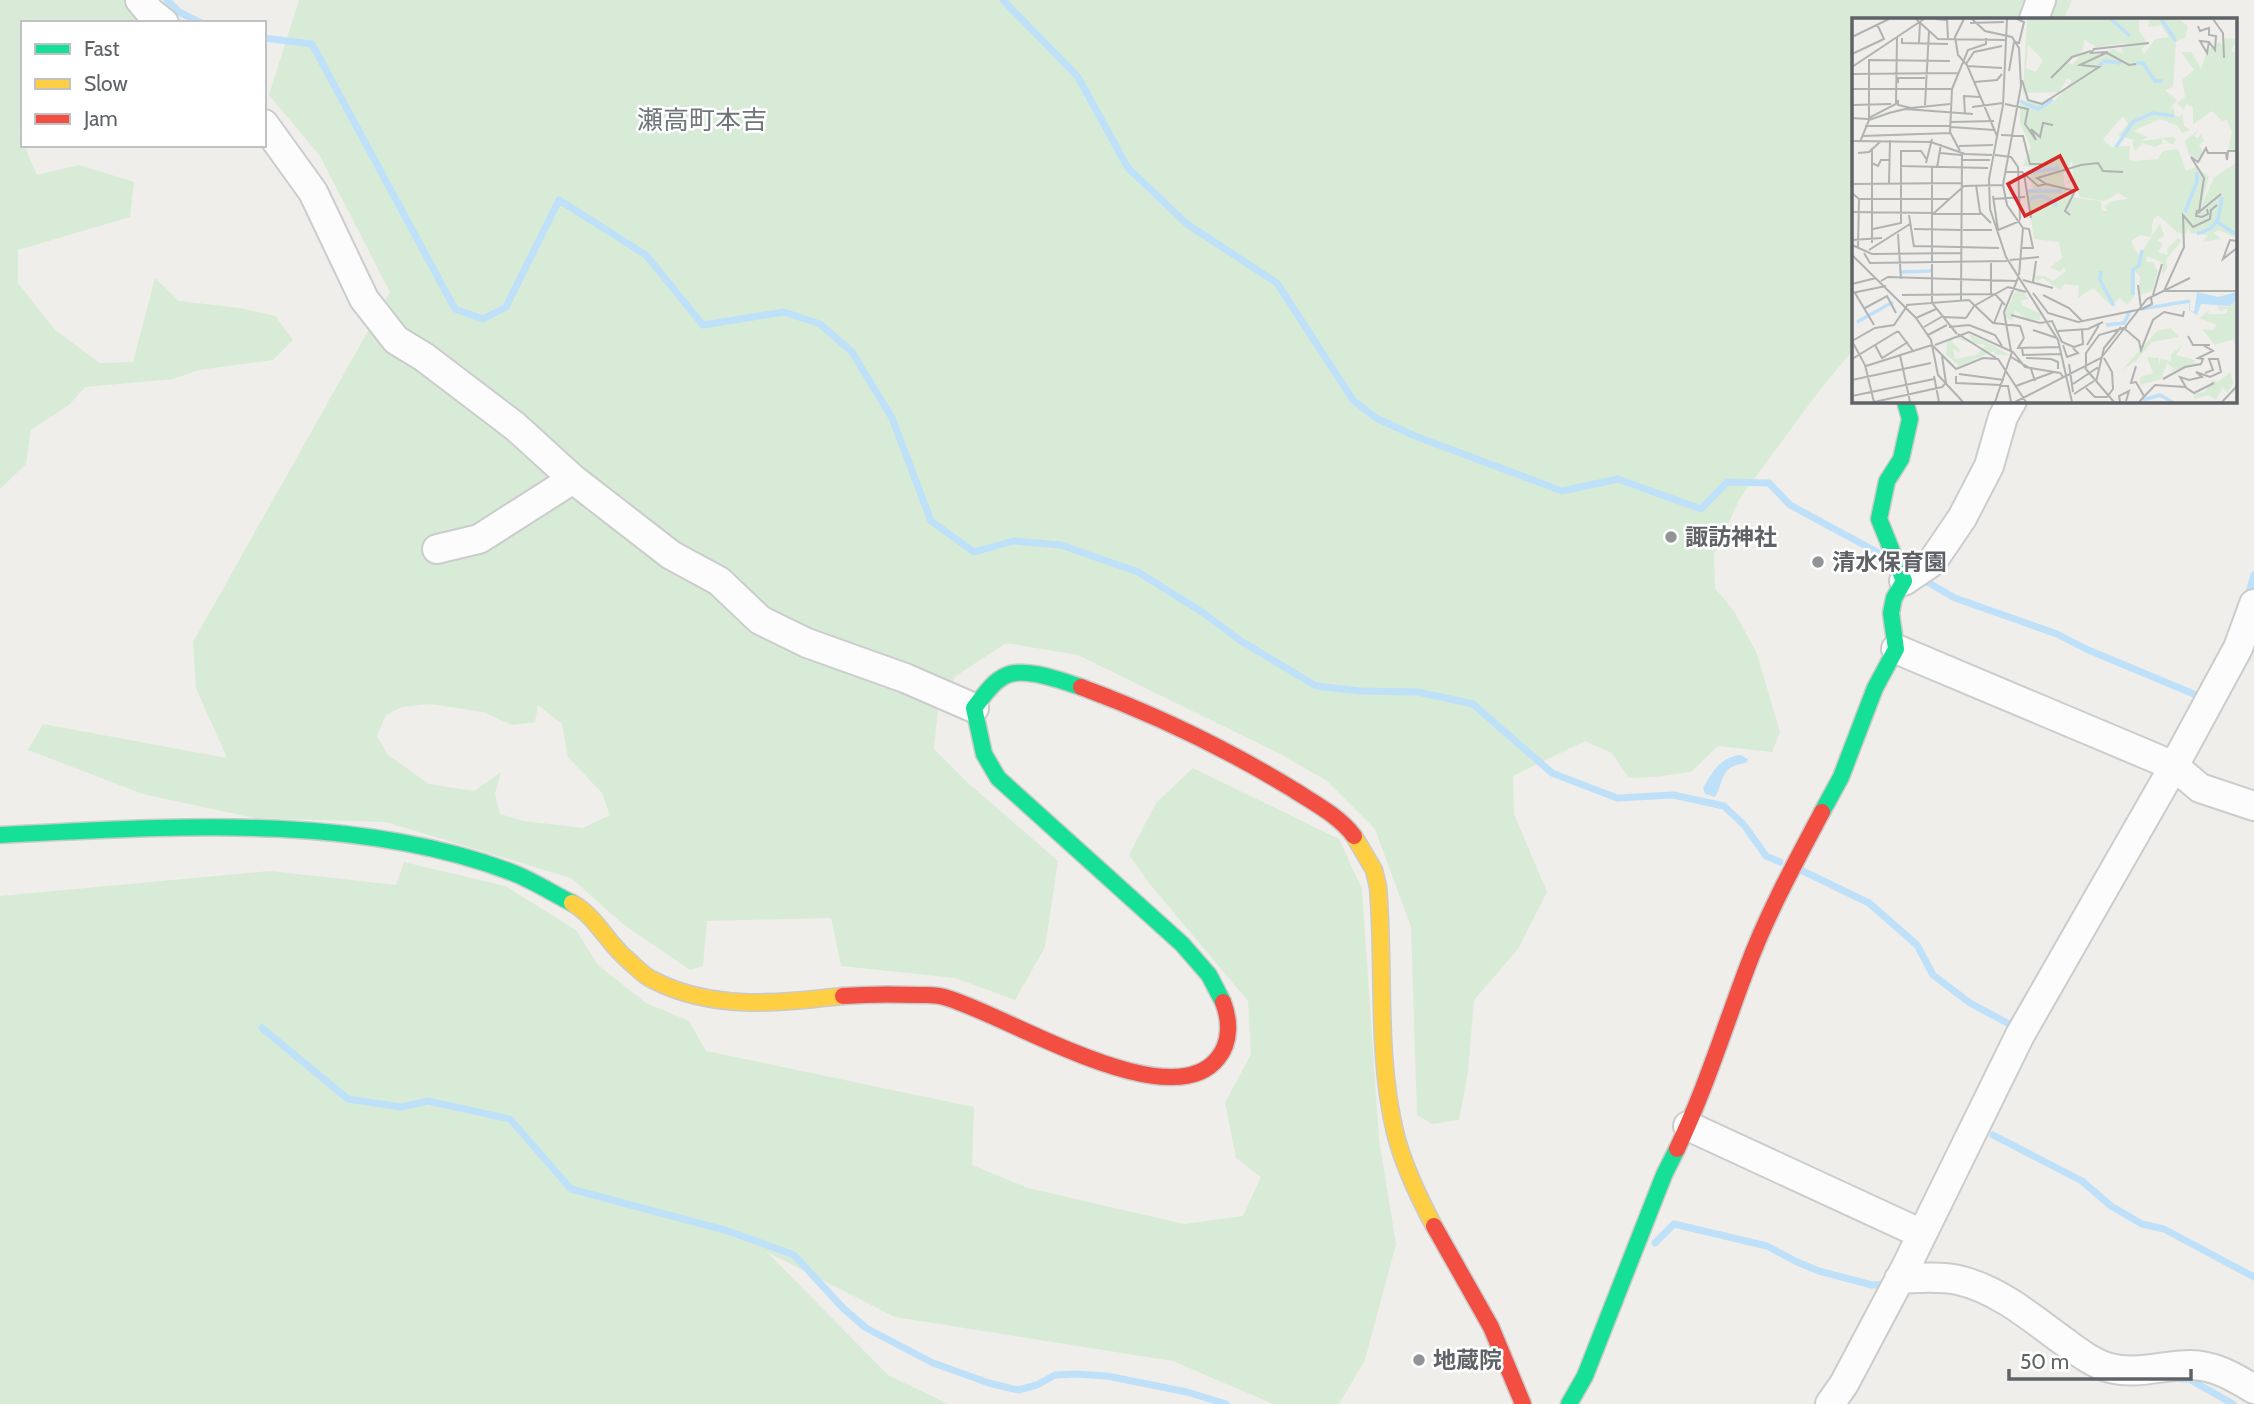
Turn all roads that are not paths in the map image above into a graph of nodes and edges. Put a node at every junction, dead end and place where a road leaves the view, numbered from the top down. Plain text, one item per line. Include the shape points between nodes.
1 (140, 0) edge
2 (2042, 0) edge
3 (2034, 18) edge
4 (161, 21) edge
5 (266, 127) edge
6 (1905, 402) edge
7 (2011, 402) edge
8 (573, 479) junction
9 (437, 549) dead end
10 (1904, 581) junction
11 (2254, 604) edge
12 (1896, 649) junction
13 (974, 708) junction
14 (2174, 766) junction
15 (2254, 806) edge
16 (0, 835) edge
17 (1688, 1126) junction
18 (1922, 1234) junction
19 (1899, 1279) junction
20 (2254, 1389) edge
21 (1523, 1404) edge
22 (1569, 1404) edge
23 (1830, 1404) edge

1 - 4 street
2 - 3 street
5 - 8 street via 313,192 364,299 396,340 516,426
6 - 10 street via 1910,419 1901,460 1886,481 1879,519
7 - 10 street via 1989,466 1962,519 1932,562
8 - 9 street via 479,539
8 - 13 street via 671,555 719,581 760,620
10 - 12 street via 1892,598
11 - 14 street via 2238,648
12 - 14 street
12 - 17 street via 1875,688 1841,777 1777,898
13 - 16 street via 984,754 998,778 1204,967 1225,1006 1228,1034 1224,1053 1207,1071 1150,1078 1121,1070 943,996 874,993 778,1003 711,1001 652,980 617,951 581,908 512,872 425,846 306,829
13 - 21 street via 1010,673 1060,680 1128,706 1265,773 1347,827 1376,874 1389,1097 1406,1169 1508,1362
14 - 15 street via 2200,788
14 - 18 street via 2020,1035
17 - 18 street
17 - 22 street via 1664,1175 1585,1376
18 - 19 street
19 - 20 street via 1958,1280 1985,1291 2017,1305 2109,1368 2192,1365 2225,1372
19 - 23 street

